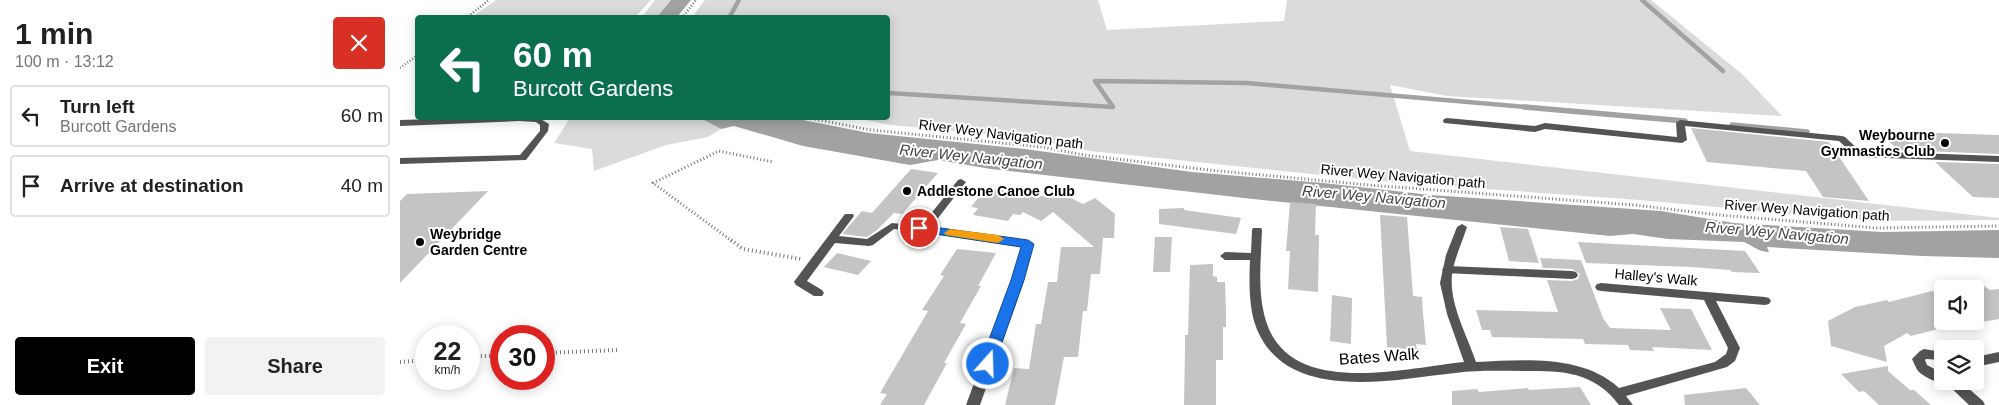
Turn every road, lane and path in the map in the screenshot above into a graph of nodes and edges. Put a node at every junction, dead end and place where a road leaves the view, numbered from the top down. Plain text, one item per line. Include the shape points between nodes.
1 (488, 0) edge
2 (696, 0) edge
3 (470, 15) edge
4 (684, 15) edge
5 (415, 57) edge
6 (400, 68) edge
7 (474, 120) edge
8 (538, 120) edge
9 (818, 120) edge
10 (1447, 120) dead end
11 (400, 124) edge
12 (1999, 159) edge
13 (400, 160) edge
14 (773, 162) dead end
15 (961, 182) dead end
16 (849, 216) dead end
17 (1999, 226) edge
18 (1462, 227) dead end
19 (922, 229) junction
20 (1257, 230) dead end
21 (832, 239) junction
22 (1225, 256) dead end
23 (1256, 257) junction
24 (816, 262) junction
25 (1448, 270) junction
26 (1572, 275) dead end
27 (1601, 287) dead end
28 (818, 293) dead end
29 (1708, 296) junction
30 (1765, 301) dead end
31 (616, 350) dead end
32 (555, 353) edge
33 (1934, 355) edge
34 (1999, 357) edge
35 (1984, 360) edge
36 (415, 361) edge
37 (400, 362) edge
38 (1471, 366) junction
39 (1934, 374) edge
40 (1961, 390) edge
41 (1618, 393) junction
42 (973, 405) edge
43 (1626, 405) edge
44 (1978, 405) edge

1 - 3 path
2 - 4 path
5 - 6 path
7 - 11 street
8 - 13 street via 545,124 544,131 523,158
9 - 17 path, River Wey Navigation path via 871,130 1042,147 1208,170 1877,228
10 - 12 street via 1682,140 1680,123 1842,139 1858,154
14 - 24 path via 719,150 652,183 743,249
15 - 19 street
16 - 21 street
18 - 25 street
19 - 21 street via 892,226 869,244
19 - 42 street via 1028,244
20 - 23 street, Bates Walk
21 - 24 street
22 - 23 street
23 - 38 street, Bates Walk via 1257,306 1263,330 1279,356 1295,365 1311,372 1346,378
24 - 28 street via 800,282
25 - 26 street
25 - 38 street via 1446,284
27 - 29 street, Halley's Walk
29 - 30 street, Halley's Walk
29 - 41 street, Halley's Walk via 1734,348 1730,360
31 - 32 path
33 - 39 street via 1924,354 1918,359 1923,368
34 - 35 street
36 - 37 path
38 - 41 street, Bates Walk via 1571,367 1604,382
40 - 44 street
41 - 43 street, Bates Walk

